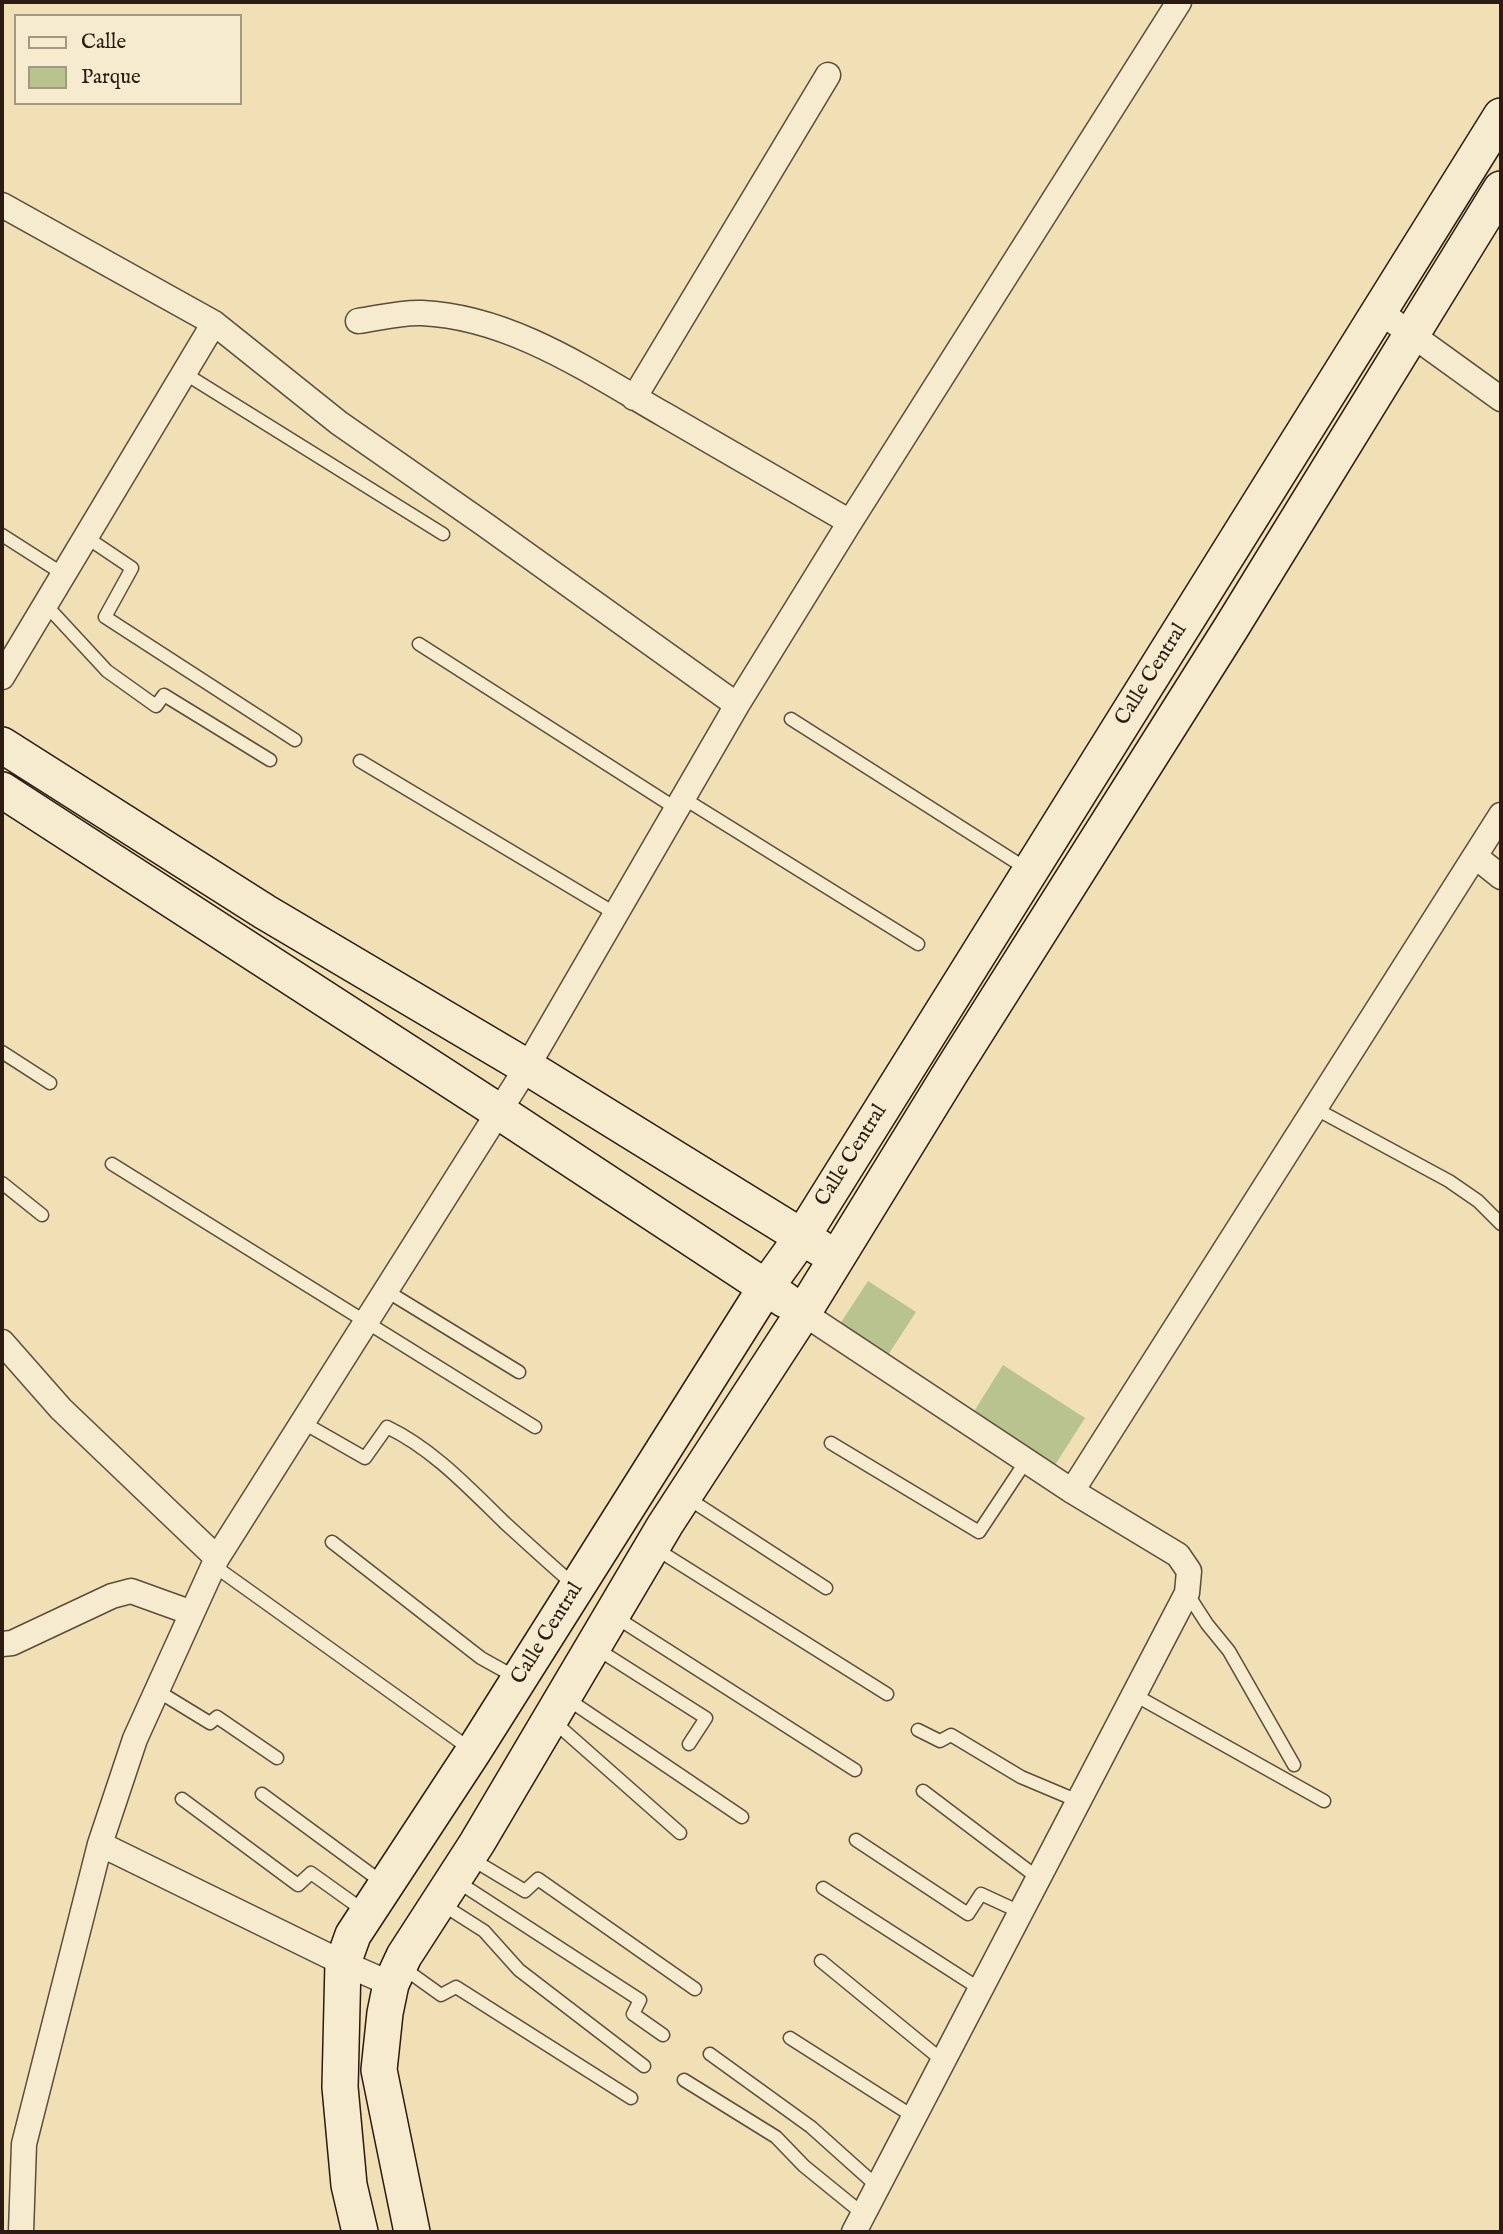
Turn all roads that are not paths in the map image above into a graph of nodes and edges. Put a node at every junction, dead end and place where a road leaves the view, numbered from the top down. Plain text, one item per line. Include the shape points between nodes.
1 (1179, 2) edge
2 (828, 75) dead end
3 (1501, 116) edge
4 (1501, 189) edge
5 (2, 205) edge
6 (1379, 312) junction
7 (358, 321) dead end
8 (214, 323) junction
9 (1413, 335) junction
10 (184, 373) junction
11 (634, 398) junction
12 (1501, 399) edge
13 (850, 522) junction
14 (443, 534) dead end
15 (2, 535) edge
16 (86, 537) junction
17 (63, 574) junction
18 (45, 604) junction
19 (419, 644) dead end
20 (2, 677) edge
21 (737, 705) junction
22 (791, 719) dead end
23 (295, 740) dead end
24 (2, 745) edge
25 (270, 760) dead end
26 (360, 761) dead end
27 (2, 790) edge
28 (680, 803) junction
29 (1501, 816) edge
30 (1476, 858) junction
31 (1030, 871) junction
32 (1501, 877) edge
33 (616, 914) junction
34 (918, 944) dead end
35 (2, 1052) edge
36 (527, 1067) junction
37 (50, 1083) dead end
38 (1315, 1109) junction
39 (498, 1111) junction
40 (112, 1164) dead end
41 (2, 1182) edge
42 (42, 1214) dead end
43 (1501, 1224) edge
44 (802, 1237) junction
45 (835, 1258) junction
46 (766, 1287) junction
47 (385, 1290) junction
48 (803, 1313) junction
49 (366, 1321) junction
50 (2, 1342) edge
51 (519, 1372) dead end
52 (302, 1422) junction
53 (535, 1427) dead end
54 (831, 1443) dead end
55 (1026, 1461) junction
56 (1072, 1491) junction
57 (684, 1495) junction
58 (631, 1503) junction
59 (659, 1536) junction
60 (332, 1542) dead end
61 (215, 1561) junction
62 (577, 1588) junction
63 (826, 1588) dead end
64 (1186, 1593) junction
65 (192, 1613) junction
66 (612, 1615) junction
67 (2, 1644) edge
68 (594, 1647) junction
69 (519, 1679) junction
70 (156, 1690) junction
71 (887, 1693) dead end
72 (1133, 1695) junction
73 (557, 1707) junction
74 (918, 1730) dead end
75 (689, 1744) dead end
76 (473, 1752) junction
77 (277, 1758) dead end
78 (1294, 1765) dead end
79 (855, 1770) dead end
80 (923, 1791) dead end
81 (262, 1794) dead end
82 (183, 1799) dead end
83 (1078, 1801) junction
84 (1324, 1801) dead end
85 (742, 1817) dead end
86 (680, 1833) dead end
87 (856, 1840) dead end
88 (100, 1844) junction
89 (1038, 1878) junction
90 (454, 1880) junction
91 (823, 1888) dead end
92 (377, 1899) junction
93 (1020, 1912) junction
94 (821, 1961) dead end
95 (343, 1963) junction
96 (396, 1975) junction
97 (695, 1989) dead end
98 (979, 1989) junction
99 (663, 2035) dead end
100 (790, 2038) dead end
101 (710, 2054) dead end
102 (943, 2061) junction
103 (644, 2066) dead end
104 (684, 2080) dead end
105 (631, 2098) dead end
106 (914, 2117) junction
107 (878, 2187) junction
108 (859, 2223) edge
109 (21, 2232) edge
110 (360, 2232) edge
111 (412, 2232) edge

1 - 13 street
2 - 11 street
3 - 6 street, Calle Central
4 - 9 street, Calle Central
5 - 8 street
6 - 9 street
6 - 31 street, Calle Central
7 - 11 street via 420,312 502,329
8 - 10 street
8 - 21 street via 339,423
9 - 12 street
9 - 45 street, Calle Central
10 - 14 lane
10 - 16 street
11 - 13 street
13 - 21 street
15 - 17 lane
16 - 17 street
16 - 23 lane via 132,568 105,617
17 - 18 street
18 - 20 street
18 - 25 lane via 107,671 156,706 164,695
19 - 28 lane
21 - 28 street
22 - 31 lane
24 - 36 street via 265,912
26 - 33 lane
27 - 39 street
28 - 33 street
28 - 34 lane
29 - 30 street
30 - 32 street
30 - 38 street
31 - 44 street, Calle Central
33 - 36 street
35 - 37 lane
36 - 39 street
36 - 44 street
38 - 43 lane via 1449,1181
38 - 56 street
39 - 46 street
39 - 47 street
40 - 49 lane
41 - 42 lane
44 - 45 street
44 - 46 street, Calle Central
45 - 48 street, Calle Central
46 - 48 street
46 - 58 street, Calle Central
47 - 49 street
47 - 51 lane
48 - 55 street
48 - 57 street, Calle Central
49 - 52 street
49 - 53 lane
50 - 61 street via 61,1409
52 - 61 street
52 - 62 lane via 365,1458 387,1427 402,1435 445,1465
54 - 55 lane via 979,1532
55 - 56 street
56 - 64 street via 1178,1555 1189,1571
57 - 59 street, Calle Central
57 - 63 lane
58 - 59 street
58 - 62 street, Calle Central
59 - 66 street, Calle Central
59 - 71 lane
60 - 69 lane via 481,1658
61 - 65 street
61 - 76 lane
62 - 69 street, Calle Central
64 - 72 street
64 - 78 lane via 1229,1651
65 - 67 street via 131,1591
65 - 70 street
66 - 68 street, Calle Central
66 - 79 lane
68 - 73 street, Calle Central
68 - 75 lane via 706,1718
69 - 76 street, Calle Central
70 - 77 lane via 210,1723 217,1717
70 - 88 street
72 - 83 street
72 - 84 lane
73 - 85 lane
73 - 86 lane
73 - 90 street, Calle Central
74 - 83 lane via 940,1741 951,1735 1021,1777
76 - 92 street, Calle Central
80 - 89 lane
81 - 92 lane
82 - 92 lane via 298,1885 311,1873
83 - 89 street
87 - 93 lane via 968,1914 981,1894
88 - 95 street
88 - 109 street via 24,2144
89 - 93 street
90 - 96 street, Calle Central
90 - 97 lane via 525,1891 538,1880
90 - 99 lane via 640,2000 633,2014
90 - 103 lane via 484,1931 519,1970
91 - 98 lane
92 - 95 street, Calle Central via 353,1935
93 - 98 street
94 - 102 lane
95 - 96 street
95 - 110 street, Calle Central via 340,2087 349,2185
96 - 105 lane via 441,1995 456,1987
96 - 111 street, Calle Central via 385,2013 379,2070
98 - 102 street
100 - 106 lane
101 - 107 lane via 811,2127
102 - 106 street
104 - 108 lane via 776,2137
106 - 107 street
107 - 108 street

